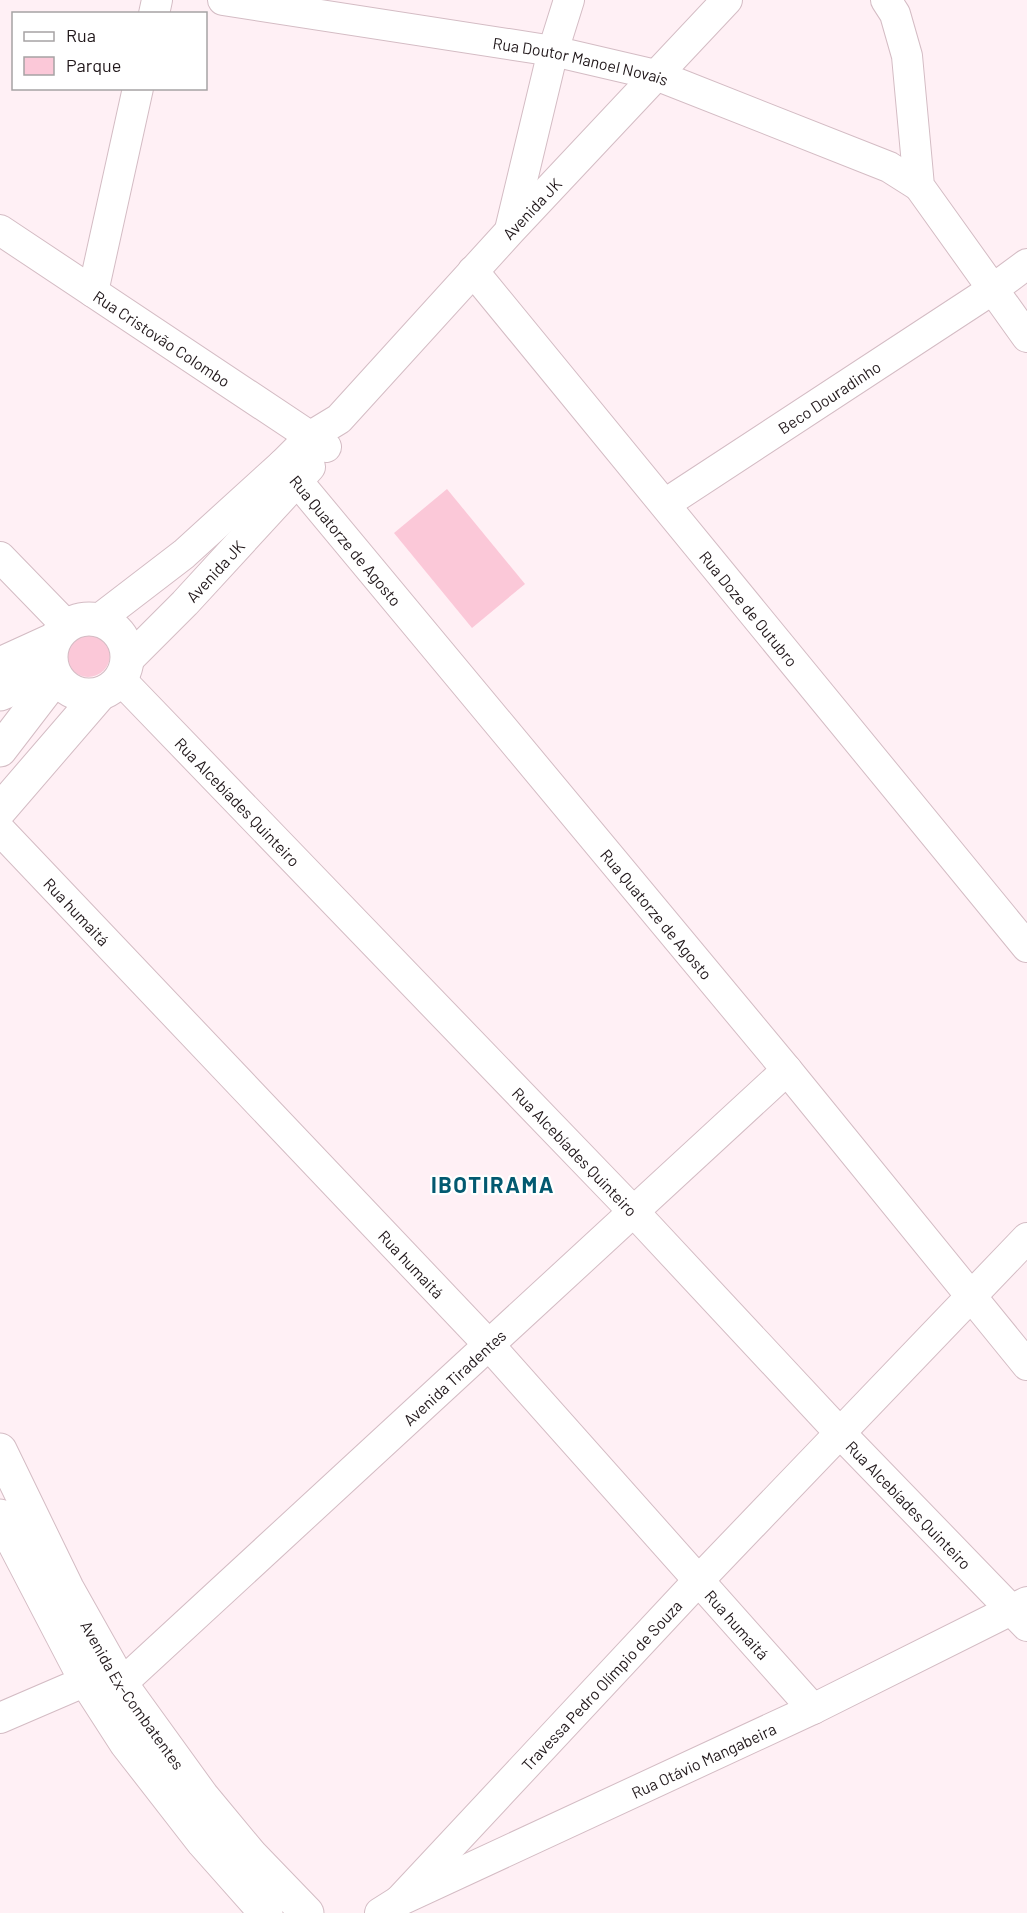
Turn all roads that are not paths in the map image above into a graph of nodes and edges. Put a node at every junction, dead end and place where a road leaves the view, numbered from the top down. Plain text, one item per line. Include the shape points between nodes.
1 (223, 0) edge
2 (569, 0) edge
3 (727, 0) edge
4 (897, 5) edge
5 (553, 51) junction
6 (656, 75) junction
7 (138, 90) edge
8 (919, 186) junction
9 (0, 230) edge
10 (510, 231) junction
11 (1027, 264) edge
12 (473, 271) junction
13 (993, 289) junction
14 (93, 292) junction
15 (1027, 337) edge
16 (318, 441) junction
17 (291, 473) junction
18 (665, 504) junction
19 (0, 557) edge
20 (73, 628) junction
21 (0, 664) edge
22 (54, 674) junction
23 (116, 678) junction
24 (0, 694) edge
25 (0, 750) edge
26 (0, 810) edge
27 (0, 830) edge
28 (1027, 947) edge
29 (787, 1070) junction
30 (633, 1211) junction
31 (1027, 1238) edge
32 (971, 1295) junction
33 (489, 1345) junction
34 (1027, 1365) edge
35 (840, 1433) junction
36 (0, 1450) edge
37 (0, 1516) edge
38 (698, 1581) junction
39 (1022, 1612) edge
40 (86, 1681) junction
41 (121, 1684) junction
42 (813, 1709) junction
43 (2, 1713) edge
44 (389, 1907) edge
45 (266, 1913) edge
46 (307, 1913) edge

1 - 5 street, Rua Doutor Manoel Novais
2 - 5 street
3 - 6 street, Avenida JK
4 - 8 street via 909,73
5 - 6 street, Rua Doutor Manoel Novais
5 - 10 street
6 - 8 street, Rua Doutor Manoel Novais via 889,167
6 - 10 street, Avenida JK
7 - 14 street
8 - 13 street
9 - 14 street, Rua Cristovão Colombo
10 - 12 street, Avenida JK
11 - 13 street, Beco Douradinho
12 - 16 street, Avenida JK
12 - 18 street, Rua Doze de Outubro
13 - 15 street
13 - 18 street, Beco Douradinho
14 - 16 street, Rua Cristovão Colombo
16 - 17 street, Avenida JK
17 - 20 street, Avenida JK via 184,554
17 - 23 street, Avenida JK via 185,603
17 - 29 street, Rua Quatorze de Agosto
18 - 28 street, Rua Doze de Outubro
19 - 20 street
20 - 21 main road, Avenida JK
20 - 22 main road via 50,655
20 - 23 main road via 109,624 123,640
22 - 23 main road via 62,685 80,694
22 - 24 main road
22 - 25 main road
23 - 26 main road
23 - 30 street, Rua Alcebíades Quinteiro
27 - 33 street, Rua humaitá
29 - 30 street, Avenida Tiradentes
29 - 32 street, Rua Quatorze de Agosto
30 - 33 street, Avenida Tiradentes
30 - 35 street, Rua Alcebíades Quinteiro
31 - 32 street, Travessa Pedro Olímpio de Souza
32 - 34 street, Rua Quatorze de Agosto
32 - 35 street, Travessa Pedro Olímpio de Souza
33 - 38 street, Rua humaitá
33 - 41 street, Avenida Tiradentes
35 - 38 street, Travessa Pedro Olímpio de Souza
35 - 39 street, Rua Alcebíades Quinteiro
36 - 41 main road, Avenida Ex-Combatentes via 67,1588
37 - 40 main road, Avenida Ex-Combatentes
38 - 42 street, Rua humaitá
38 - 44 street, Travessa Pedro Olímpio de Souza
39 - 42 street, Rua Otávio Mangabeira
40 - 43 street
40 - 45 main road, Avenida Ex-Combatentes via 159,1786
41 - 46 main road, Avenida Ex-Combatentes via 202,1796 251,1856
42 - 44 street, Rua Otávio Mangabeira

